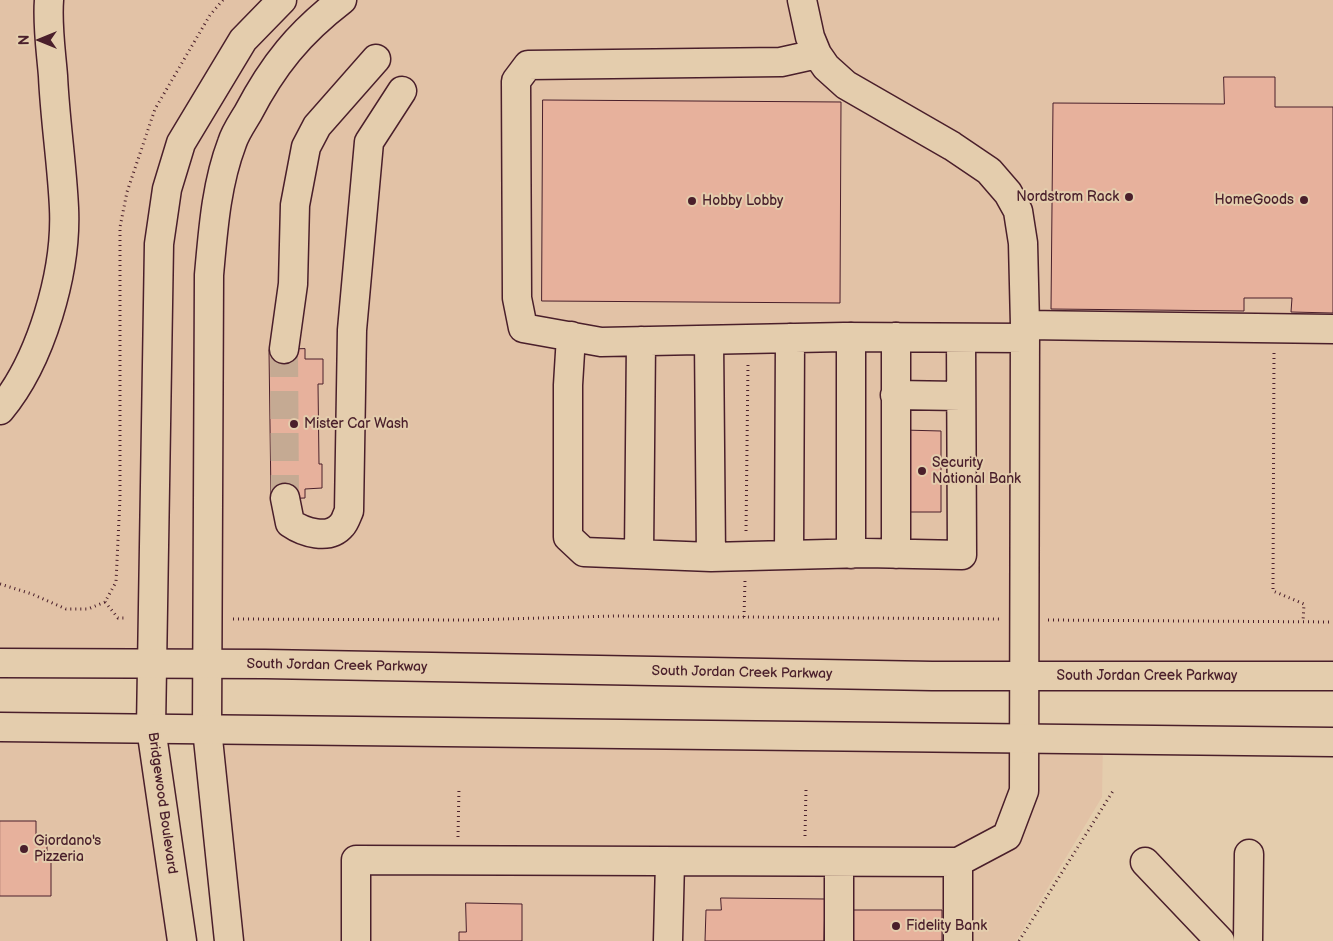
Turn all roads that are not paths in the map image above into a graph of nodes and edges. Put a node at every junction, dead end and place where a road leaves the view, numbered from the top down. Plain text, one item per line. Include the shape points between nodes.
1 (49, 0) edge
2 (282, 0) edge
3 (802, 0) edge
4 (326, 4) edge
5 (817, 54) junction
6 (376, 59) dead end
7 (402, 91) dead end
8 (1333, 329) edge
9 (1025, 332) junction
10 (571, 336) junction
11 (851, 337) junction
12 (896, 337) junction
13 (790, 338) junction
14 (962, 338) junction
15 (709, 340) junction
16 (641, 341) junction
17 (284, 349) tunnel mouth
18 (895, 395) junction
19 (962, 396) junction
20 (0, 410) edge
21 (285, 498) tunnel mouth
22 (639, 554) junction
23 (851, 554) junction
24 (896, 554) junction
25 (789, 555) junction
26 (711, 557) junction
27 (0, 663) edge
28 (150, 664) junction
29 (207, 664) junction
30 (1025, 676) junction
31 (1333, 676) edge
32 (0, 727) edge
33 (151, 728) junction
34 (207, 729) junction
35 (1024, 738) junction
36 (1333, 742) edge
37 (1249, 854) dead end
38 (670, 862) junction
39 (839, 862) junction
40 (958, 862) junction
41 (1145, 862) dead end
42 (182, 941) edge
43 (228, 941) edge
44 (356, 941) edge
45 (668, 941) edge
46 (839, 941) edge
47 (958, 941) edge
48 (1220, 941) edge
49 (1248, 941) edge

1 - 20 main road via 53,92 64,209 61,251 50,309 33,359
2 - 28 main road, Bridgewood Boulevard via 243,40 181,143 166,190 159,244
3 - 5 main road
4 - 29 main road via 259,92 232,142 220,186 210,275
5 - 9 main road via 846,85 952,146 989,171 1008,193 1018,211 1023,243
5 - 10 main road via 781,62 528,65 516,81 517,298 523,328
6 - 17 main road via 317,126 306,147 296,205 294,284
7 - 21 main road via 369,142 352,330 350,511 342,526 330,532 301,531 290,523
8 - 9 main road
9 - 14 main road
9 - 30 main road
10 - 16 main road via 601,342
10 - 22 main road via 568,537 584,552
11 - 12 main road
11 - 13 main road
11 - 23 main road
12 - 14 main road
12 - 18 main road
13 - 15 main road
13 - 25 main road
14 - 19 main road
15 - 16 main road
15 - 26 main road
16 - 22 main road
18 - 19 main road
18 - 24 main road
19 - 24 main road via 962,555
22 - 26 main road
23 - 24 main road
23 - 25 main road
25 - 26 main road
27 - 28 main road, South Jordan Creek Parkway
28 - 29 main road, South Jordan Creek Parkway
28 - 33 main road, Bridgewood Boulevard
29 - 30 main road, South Jordan Creek Parkway
29 - 34 main road
30 - 31 main road, South Jordan Creek Parkway
30 - 35 main road
32 - 33 main road
33 - 34 main road
33 - 42 main road, Bridgewood Boulevard
34 - 35 main road
34 - 43 main road
35 - 36 main road
35 - 40 main road via 1024,791 1007,836
37 - 49 main road
38 - 39 main road
38 - 44 main road via 356,860
38 - 45 main road
39 - 40 main road
39 - 46 main road
40 - 47 main road
41 - 48 main road

